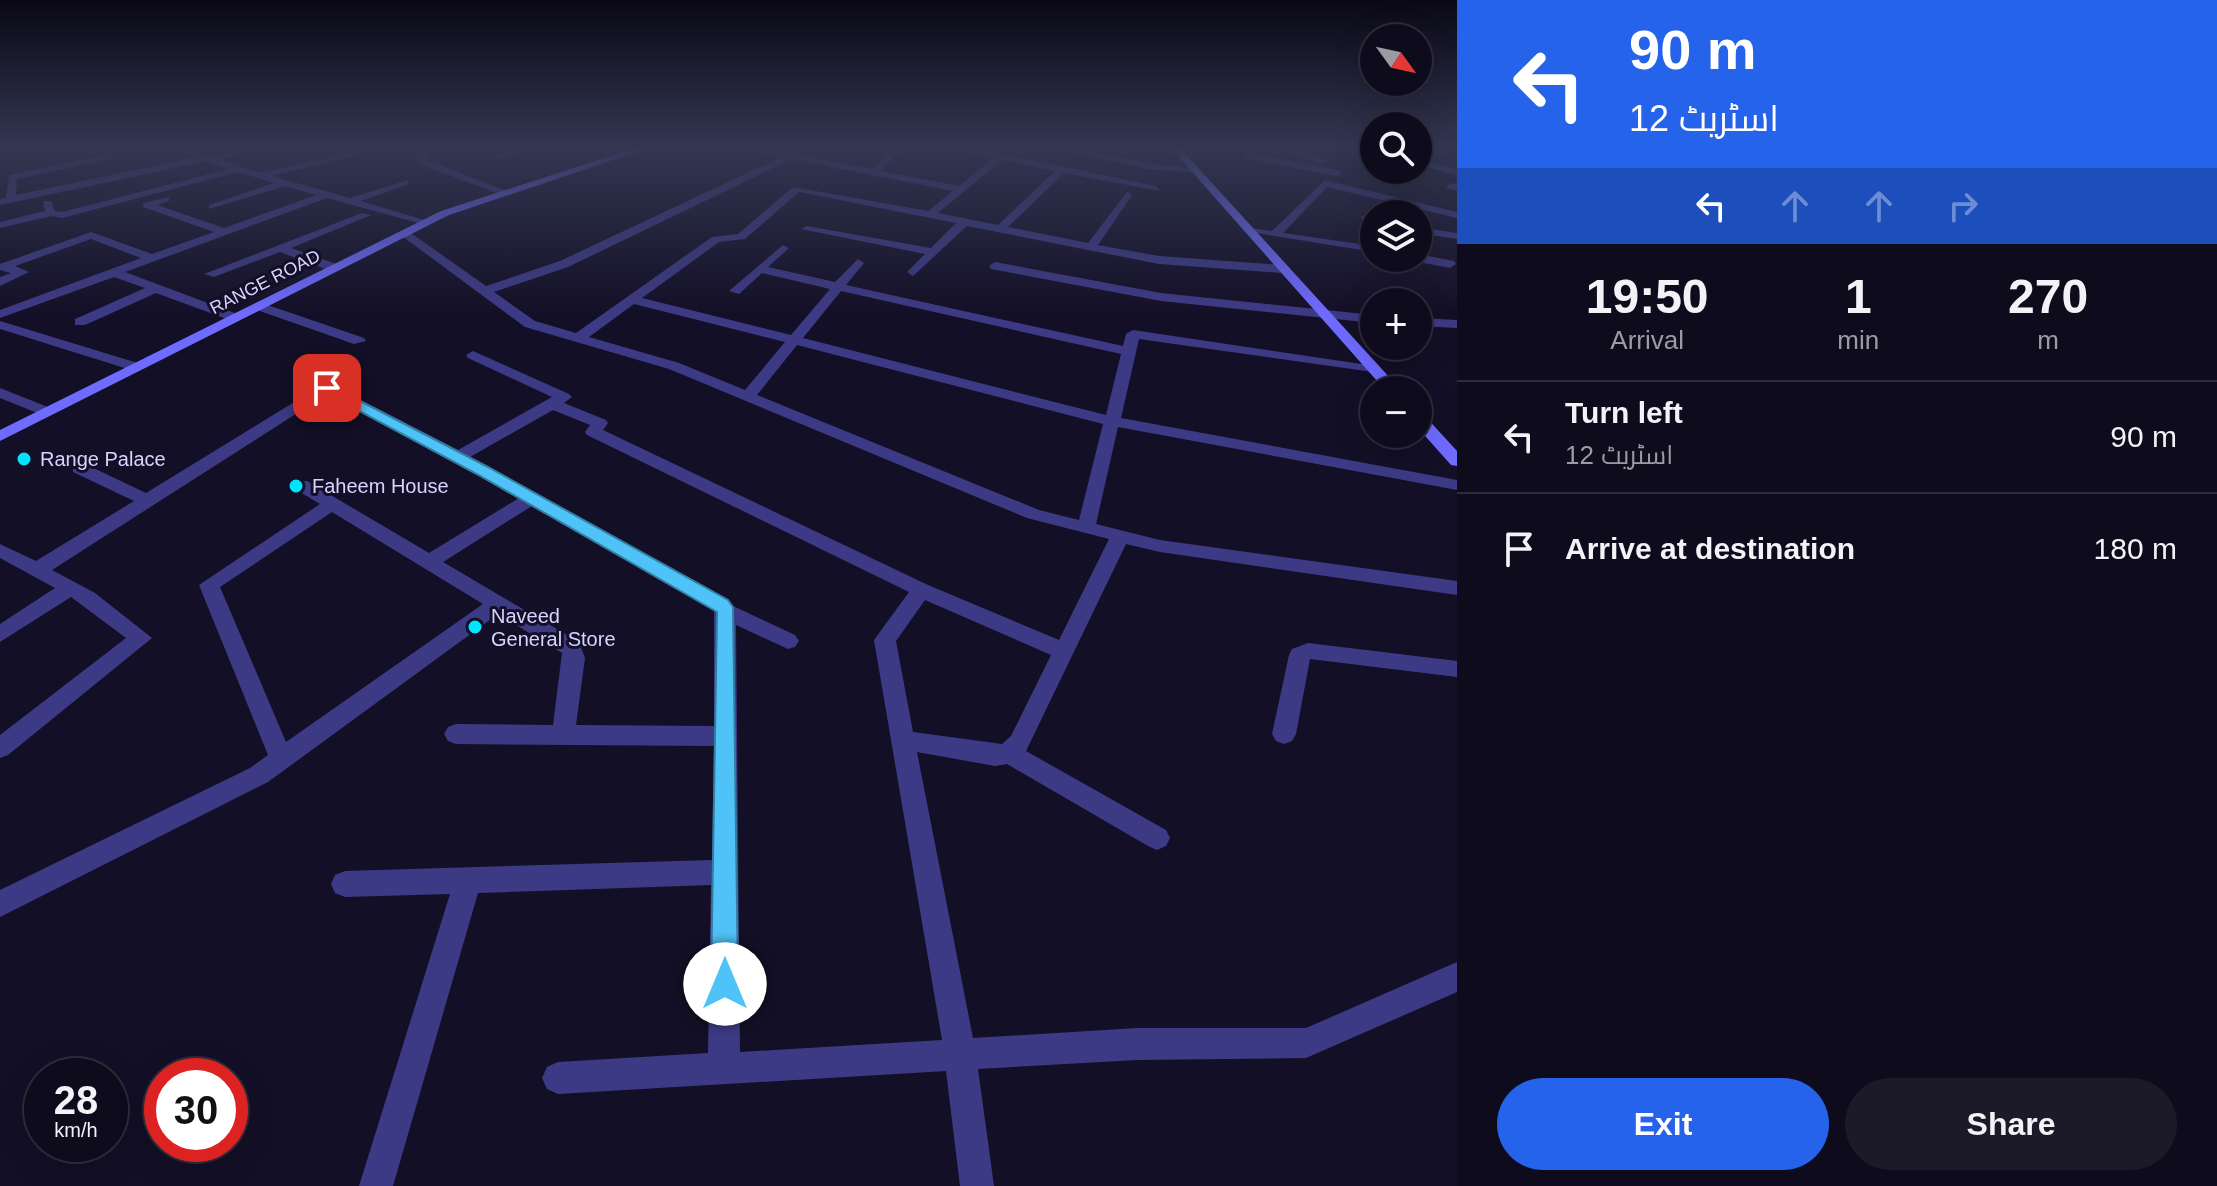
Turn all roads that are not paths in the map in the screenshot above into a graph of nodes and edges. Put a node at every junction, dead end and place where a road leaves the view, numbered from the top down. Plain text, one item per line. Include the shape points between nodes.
1 (48, 203) edge
2 (107, 203) edge
3 (149, 203) edge
4 (224, 203) edge
5 (301, 203) edge
6 (365, 203) edge
7 (477, 203) edge
8 (692, 203) edge
9 (780, 203) edge
10 (870, 203) edge
11 (944, 203) edge
12 (1027, 203) edge
13 (1121, 203) edge
14 (1225, 203) edge
15 (1305, 203) edge
16 (1409, 203) edge
17 (213, 207) dead end
18 (51, 213) junction
19 (366, 215) dead end
20 (820, 215) dead end
21 (930, 215) junction
22 (1457, 215) edge
23 (426, 222) junction
24 (964, 222) junction
25 (0, 225) edge
26 (1000, 229) junction
27 (222, 231) junction
28 (1250, 231) junction
29 (1432, 232) edge
30 (404, 233) junction
31 (1275, 235) junction
32 (1457, 236) edge
33 (1091, 246) junction
34 (1360, 247) edge
35 (281, 248) junction
36 (783, 248) dead end
37 (934, 252) junction
38 (149, 257) junction
39 (1432, 261) edge
40 (858, 263) dead end
41 (1450, 264) dead end
42 (1, 266) edge
43 (995, 266) dead end
44 (335, 268) junction
45 (759, 269) junction
46 (1283, 269) junction
47 (110, 271) junction
48 (913, 272) dead end
49 (210, 274) dead end
50 (0, 282) edge
51 (838, 287) junction
52 (156, 288) junction
53 (485, 291) junction
54 (735, 291) dead end
55 (632, 299) junction
56 (259, 306) junction
57 (0, 314) edge
58 (1328, 317) junction
59 (235, 318) junction
60 (1360, 318) edge
61 (80, 322) dead end
62 (1432, 323) edge
63 (1457, 324) edge
64 (0, 325) edge
65 (578, 338) junction
66 (795, 340) junction
67 (359, 341) dead end
68 (1129, 352) junction
69 (473, 355) dead end
70 (136, 367) junction
71 (1375, 370) junction
72 (1380, 376) edge
73 (0, 393) edge
74 (748, 396) junction
75 (555, 405) junction
76 (47, 412) junction
77 (1112, 421) junction
78 (1432, 433) edge
79 (0, 436) edge
80 (1438, 440) junction
81 (1457, 445) edge
82 (458, 457) junction
83 (1457, 461) edge
84 (79, 468) dead end
85 (301, 485) dead end
86 (1457, 485) edge
87 (532, 498) junction
88 (146, 500) junction
89 (332, 504) junction
90 (1086, 528) junction
91 (1120, 536) junction
92 (0, 550) edge
93 (429, 562) junction
94 (37, 570) junction
95 (70, 588) junction
96 (1457, 588) edge
97 (921, 590) junction
98 (499, 603) junction
99 (726, 611) junction
100 (0, 634) edge
101 (788, 641) dead end
102 (1064, 651) junction
103 (1457, 669) edge
104 (456, 734) dead end
105 (563, 734) junction
106 (1284, 734) dead end
107 (726, 736) junction
108 (903, 740) junction
109 (0, 748) edge
110 (1009, 753) junction
111 (281, 759) junction
112 (1157, 838) dead end
113 (725, 872) junction
114 (468, 880) junction
115 (345, 884) dead end
116 (0, 904) edge
117 (1457, 977) edge
118 (960, 1054) junction
119 (724, 1068) junction
120 (558, 1078) dead end
121 (376, 1186) edge
122 (977, 1186) edge

1 - 18 street
2 - 18 street
3 - 27 street
4 - 17 street
5 - 27 street
6 - 23 street
7 - 23 main road, RANGE ROAD
8 - 53 street via 564,264
9 - 55 street via 741,237 717,239
10 - 21 street
11 - 21 street
12 - 26 street
13 - 33 street
14 - 28 main road
15 - 31 street
16 - 22 street
18 - 25 street
19 - 35 street
20 - 37 street via 807,229
21 - 24 street
23 - 30 main road, RANGE ROAD
24 - 26 street
24 - 37 street
26 - 33 street
27 - 38 street
28 - 31 street
28 - 46 main road
29 - 32 street
30 - 44 main road, RANGE ROAD
30 - 53 street
31 - 34 street
33 - 46 street via 1159,260
35 - 44 street
35 - 49 street
36 - 45 street
37 - 48 street
38 - 42 street via 91,235
38 - 47 street
39 - 41 street
40 - 51 street
42 - 50 street via 23,272
43 - 58 street via 1161,297
44 - 56 main road, RANGE ROAD
45 - 51 street
45 - 54 street
46 - 58 main road
47 - 52 street
47 - 57 street
51 - 66 street
51 - 68 street
52 - 59 street
52 - 61 street
53 - 65 street via 530,324
55 - 65 street
55 - 66 street
56 - 59 main road, RANGE ROAD
56 - 67 street
58 - 60 street
58 - 71 main road
59 - 70 main road, RANGE ROAD
62 - 63 street
64 - 70 street
65 - 74 street via 674,366
66 - 74 street
66 - 77 street
68 - 71 street via 1133,334
68 - 77 street
69 - 75 street via 564,397
70 - 76 main road, RANGE ROAD
71 - 72 main road
73 - 76 street
74 - 90 street via 1033,514
75 - 82 street
75 - 97 street via 600,423 593,432
76 - 79 main road, RANGE ROAD
77 - 86 street
77 - 90 street
78 - 80 main road
80 - 81 street
80 - 83 main road
82 - 87 street
82 - 88 street via 327,388
84 - 88 street
85 - 89 street
87 - 93 street
87 - 99 street
88 - 94 street
89 - 93 street
89 - 111 street via 209,585
90 - 91 street
91 - 96 street via 1175,549
91 - 102 street
92 - 94 street
93 - 98 street
94 - 95 street
95 - 100 street
95 - 109 street via 141,638
97 - 102 street
97 - 108 street via 885,640
98 - 105 street via 571,648
98 - 111 street
99 - 101 street
99 - 107 street
102 - 110 street via 1019,743
103 - 106 street via 1308,651 1300,655
104 - 105 street
105 - 107 street
107 - 113 street
108 - 110 street via 995,756
108 - 118 street
110 - 112 street
111 - 116 street via 259,775
113 - 114 street
113 - 119 street
114 - 115 street
114 - 121 street
117 - 118 street via 1306,1043 1137,1044
118 - 119 street
118 - 122 street
119 - 120 street

